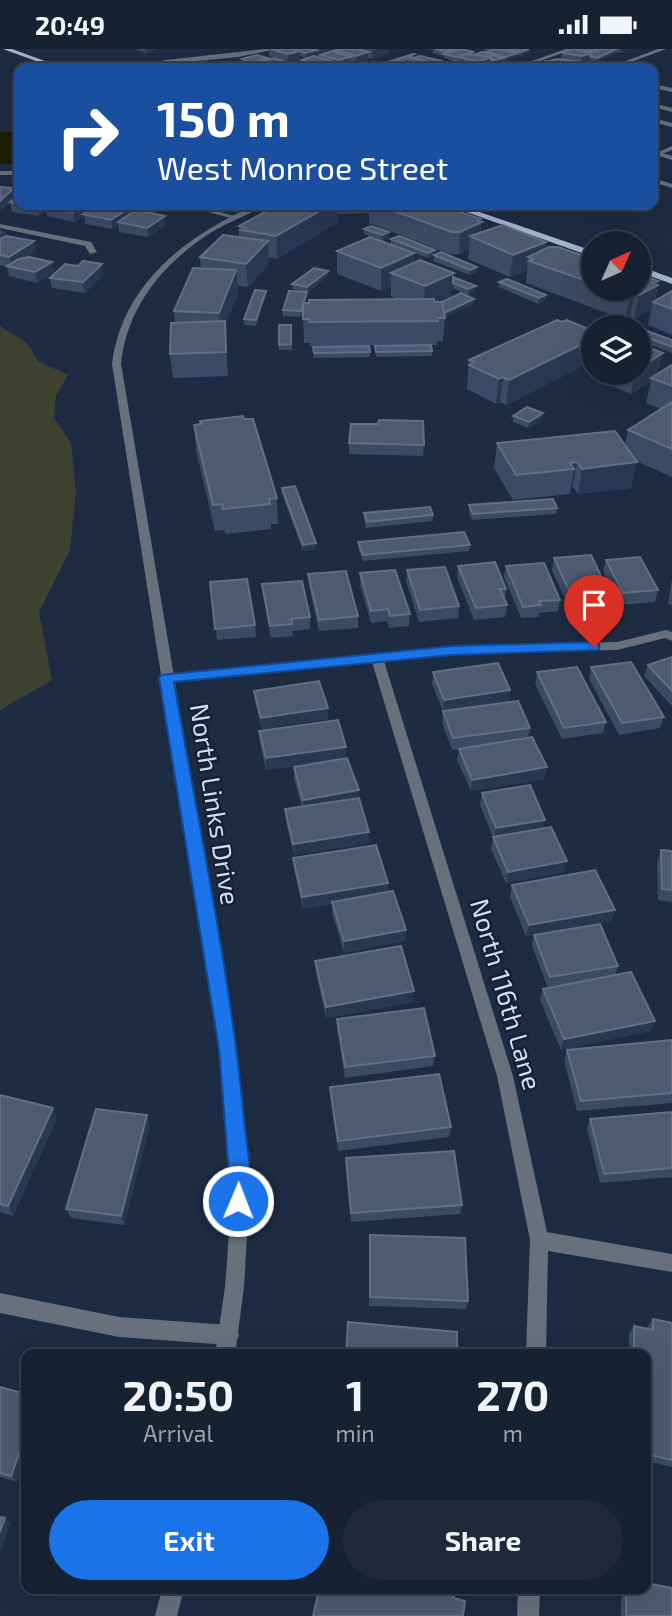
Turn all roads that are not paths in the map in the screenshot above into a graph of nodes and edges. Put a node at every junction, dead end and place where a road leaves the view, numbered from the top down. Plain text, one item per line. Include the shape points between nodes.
1 (6, 49) edge
2 (273, 49) edge
3 (398, 49) edge
4 (544, 49) edge
5 (571, 49) edge
6 (663, 49) edge
7 (199, 50) edge
8 (559, 53) junction
9 (211, 57) junction
10 (47, 63) edge
11 (157, 63) edge
12 (218, 63) edge
13 (385, 63) edge
14 (530, 63) edge
15 (624, 63) edge
16 (206, 210) edge
17 (249, 210) edge
18 (465, 210) edge
19 (234, 217) junction
20 (0, 226) edge
21 (581, 250) edge
22 (93, 252) dead end
23 (651, 273) edge
24 (672, 281) edge
25 (672, 637) edge
26 (377, 657) junction
27 (166, 678) junction
28 (539, 1240) junction
29 (672, 1263) edge
30 (0, 1303) edge
31 (227, 1345) edge
32 (536, 1349) edge
33 (172, 1594) edge
34 (529, 1594) edge
35 (166, 1616) edge
36 (528, 1616) edge

1 - 10 main road
2 - 9 street
3 - 13 street via 415,54
4 - 8 street
5 - 8 street
6 - 15 street
7 - 9 street
8 - 14 street
9 - 11 street
9 - 12 street
16 - 19 street
17 - 19 street, North Links Drive
18 - 21 main road
19 - 27 street, North Links Drive via 179,252 145,288 124,330 117,361
20 - 22 street via 88,244
23 - 24 main road
25 - 26 street via 666,634 617,646 452,650
26 - 27 street
26 - 28 street, North 116th Lane via 505,1076
27 - 31 street, North Links Drive via 228,1049 239,1174
28 - 29 street
28 - 32 street, North 116th Lane
30 - 31 street
33 - 35 street
34 - 36 street

